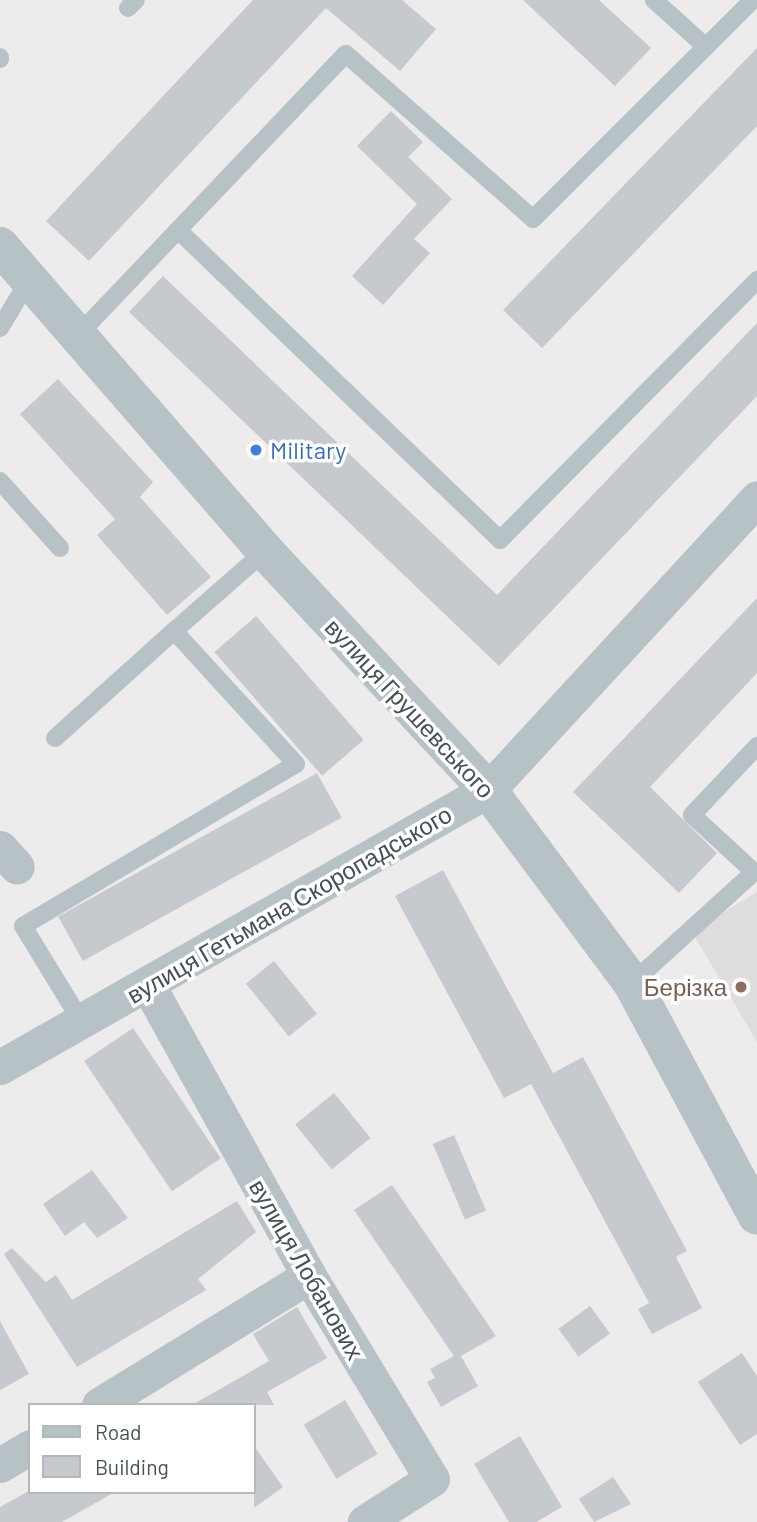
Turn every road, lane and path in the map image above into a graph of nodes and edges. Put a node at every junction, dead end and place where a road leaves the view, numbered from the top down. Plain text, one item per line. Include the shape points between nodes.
1 (654, 0) edge
2 (753, 0) edge
3 (706, 47) junction
4 (178, 230) junction
5 (0, 246) edge
6 (29, 280) junction
7 (757, 280) edge
8 (0, 328) edge
9 (78, 335) junction
10 (0, 481) edge
11 (757, 498) edge
12 (60, 548) dead end
13 (265, 551) junction
14 (174, 631) junction
15 (55, 738) dead end
16 (757, 746) edge
17 (488, 790) junction
18 (632, 983) junction
19 (149, 987) junction
20 (81, 1021) junction
21 (0, 1067) edge
22 (757, 1216) edge
23 (309, 1276) junction
24 (102, 1403) edge
25 (28, 1448) edge
26 (0, 1465) edge
27 (365, 1522) edge

1 - 3 lane
2 - 3 lane
3 - 4 lane via 533,219 346,54
4 - 7 lane via 500,540
4 - 9 lane
5 - 6 street, вулиця Грушевського
6 - 8 lane
6 - 9 street, вулиця Грушевського
9 - 13 street, вулиця Грушевського
10 - 12 lane
11 - 17 street, вулиця Гетьмана Скоропадського
13 - 14 lane
13 - 17 street, вулиця Грушевського
14 - 15 lane
14 - 20 lane via 296,764 23,926
16 - 18 lane via 692,815 754,872
17 - 18 street, вулиця Грушевського
17 - 19 street, вулиця Гетьмана Скоропадського
18 - 22 street, вулиця Грушевського
19 - 20 street, вулиця Гетьмана Скоропадського
19 - 23 street, вулиця Лобанових
20 - 21 street, вулиця Гетьмана Скоропадського
23 - 24 street
23 - 27 street, вулиця Лобанових via 432,1479
25 - 26 street

